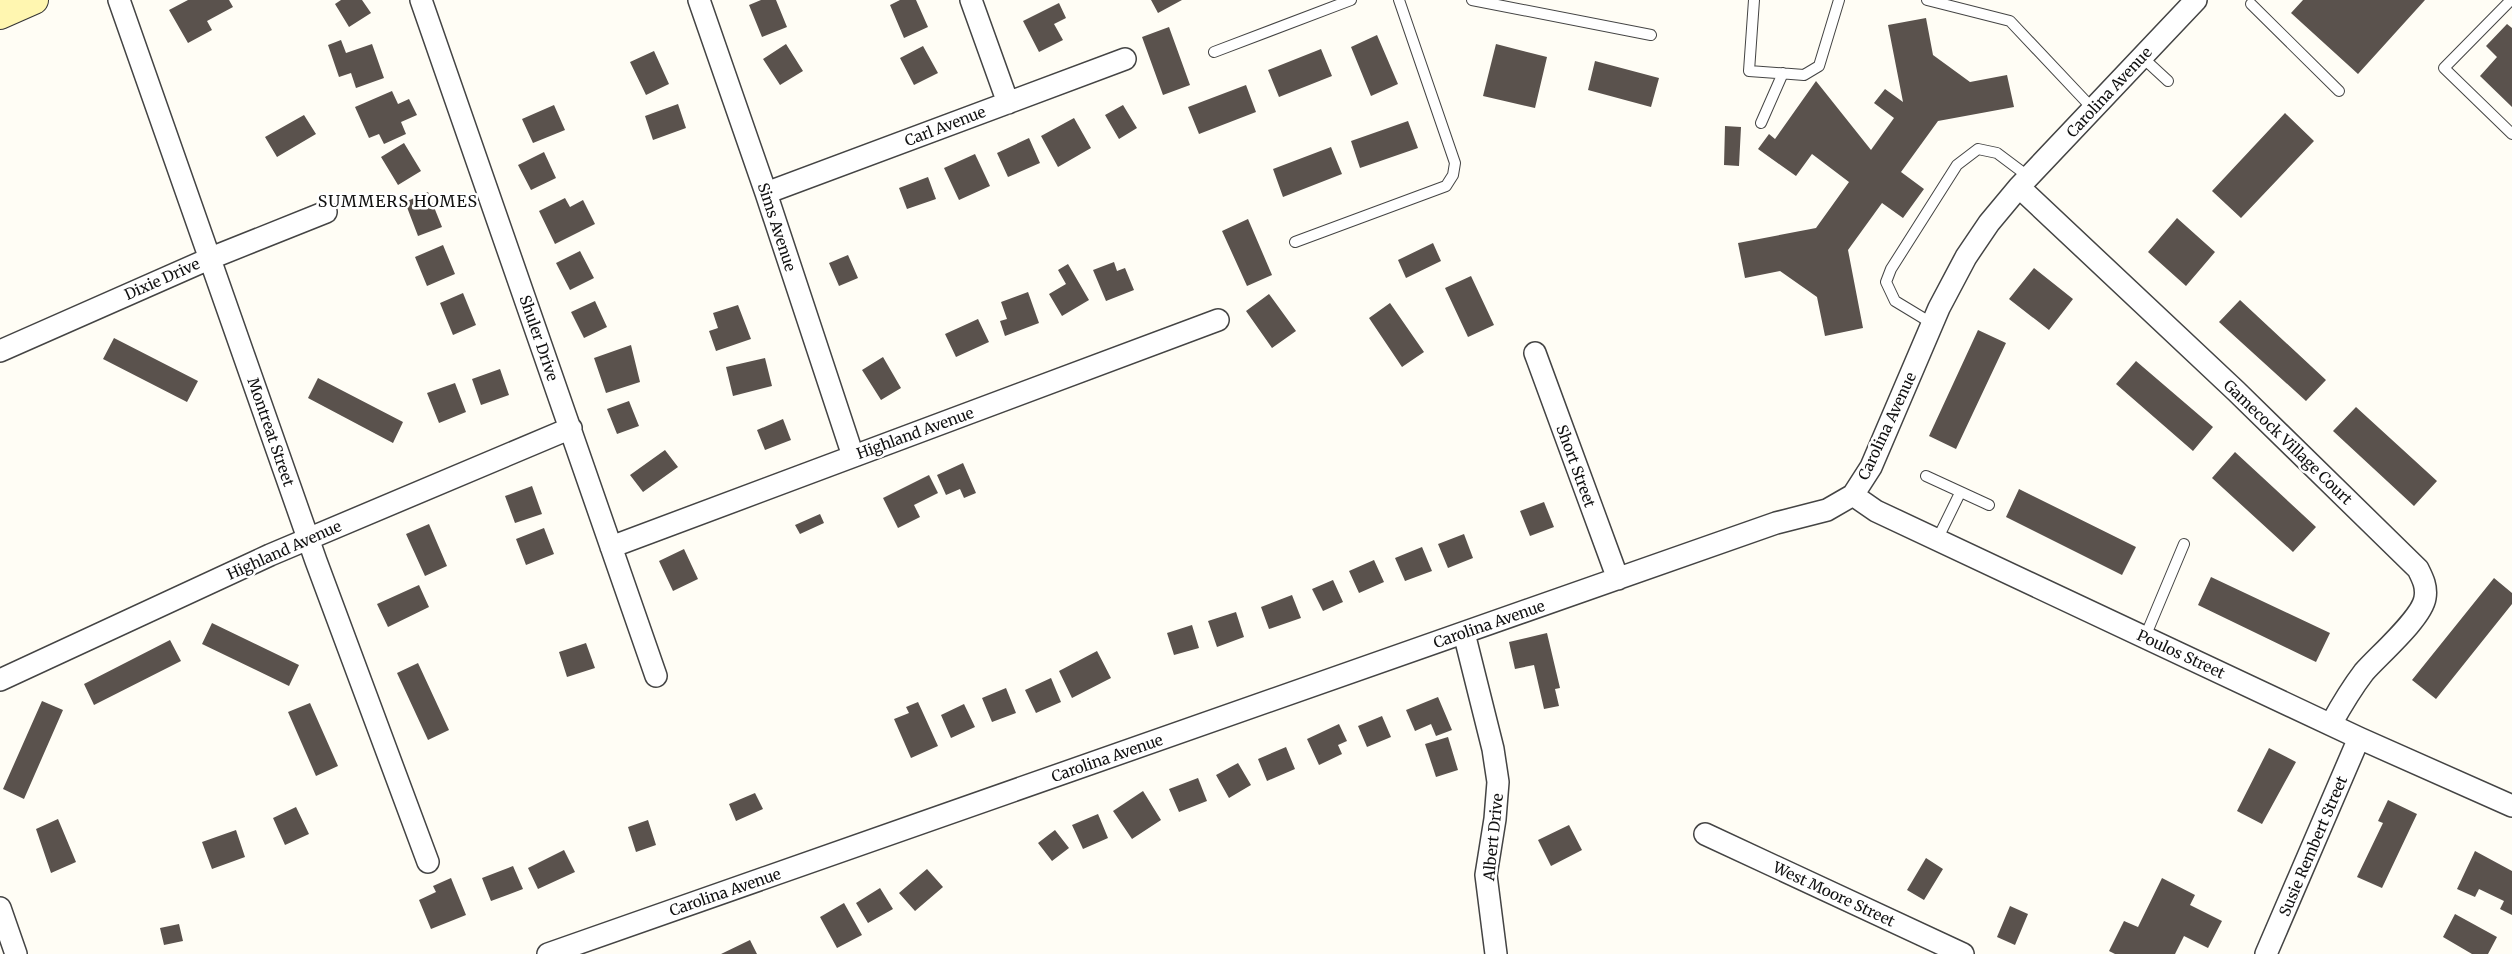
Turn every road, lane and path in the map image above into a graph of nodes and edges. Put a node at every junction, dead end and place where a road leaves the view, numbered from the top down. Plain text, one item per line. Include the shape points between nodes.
1 (34, 0) edge
2 (119, 0) edge
3 (421, 0) edge
4 (699, 0) edge
5 (971, 0) edge
6 (1351, 0) edge
7 (1399, 0) edge
8 (1472, 0) edge
9 (1754, 0) edge
10 (1839, 0) edge
11 (1927, 0) edge
12 (2196, 0) edge
13 (2511, 0) edge
14 (2251, 1) edge
15 (0, 15) edge
16 (1651, 35) dead end
17 (1214, 52) dead end
18 (2142, 57) junction
19 (1124, 59) dead end
20 (1783, 73) junction
21 (2168, 81) dead end
22 (2340, 91) dead end
23 (1008, 103) junction
24 (2093, 109) junction
25 (1761, 123) dead end
26 (2512, 134) edge
27 (2024, 182) junction
28 (766, 193) junction
29 (326, 212) dead end
30 (1295, 242) dead end
31 (211, 258) junction
32 (1218, 320) dead end
33 (1933, 324) junction
34 (0, 351) edge
35 (1535, 353) dead end
36 (571, 428) junction
37 (853, 456) junction
38 (1926, 476) dead end
39 (1960, 493) junction
40 (1852, 495) junction
41 (1989, 505) dead end
42 (309, 539) junction
43 (1937, 540) junction
44 (2184, 544) dead end
45 (611, 547) junction
46 (1618, 579) junction
47 (1464, 633) junction
48 (2144, 637) junction
49 (656, 676) dead end
50 (0, 680) edge
51 (2331, 724) junction
52 (2360, 738) junction
53 (2512, 806) edge
54 (1705, 834) dead end
55 (428, 862) dead end
56 (0, 908) edge
57 (16, 954) edge
58 (548, 954) edge
59 (1496, 954) edge
60 (1963, 954) edge
61 (2266, 954) edge

1 - 15 main road
2 - 31 street, Montreat Street
3 - 36 street, Shuler Drive
4 - 28 street, Sims Avenue
5 - 23 street
6 - 17 lane
7 - 30 lane via 1455,163 1453,175 1446,186
8 - 16 lane
9 - 20 lane via 1749,71
10 - 20 lane via 1818,66 1804,75
11 - 24 lane via 2010,21
12 - 18 street, Carolina Avenue
13 - 26 lane via 2444,68
14 - 22 lane
18 - 21 lane
18 - 24 street, Carolina Avenue
19 - 23 street, Carl Avenue
20 - 25 lane
23 - 28 street, Carl Avenue
24 - 27 street, Carolina Avenue
27 - 33 street, Carolina Avenue via 1989,223 1966,257
27 - 33 lane via 1997,153 1978,149 1957,165 1886,282 1894,300
27 - 51 street, Gamecock Village Court via 2418,569 2424,580 2426,598 2418,614 2364,672
28 - 37 street, Sims Avenue
29 - 31 street, Dixie Drive
31 - 34 street, Dixie Drive
31 - 42 street, Montreat Street
32 - 37 street, Highland Avenue
33 - 40 street, Carolina Avenue via 1871,467
35 - 46 street, Short Street
36 - 42 street, Highland Avenue
36 - 45 street, Shuler Drive
37 - 45 street, Highland Avenue
38 - 39 lane
39 - 41 lane
39 - 43 lane
40 - 43 street, Poulos Street via 1876,511
40 - 46 street, Carolina Avenue via 1827,510 1776,523
42 - 50 street, Highland Avenue
42 - 55 street, Montreat Street
43 - 48 street, Poulos Street
44 - 48 lane
45 - 49 street, Shuler Drive
46 - 47 street, Carolina Avenue
47 - 58 street, Carolina Avenue
47 - 59 street, Albert Drive via 1498,782 1486,875
48 - 51 street, Poulos Street
51 - 52 street, Poulos Street
52 - 53 street, Poulos Street
52 - 61 street, Susie Rembert Street
54 - 60 street, West Moore Street
56 - 57 street

